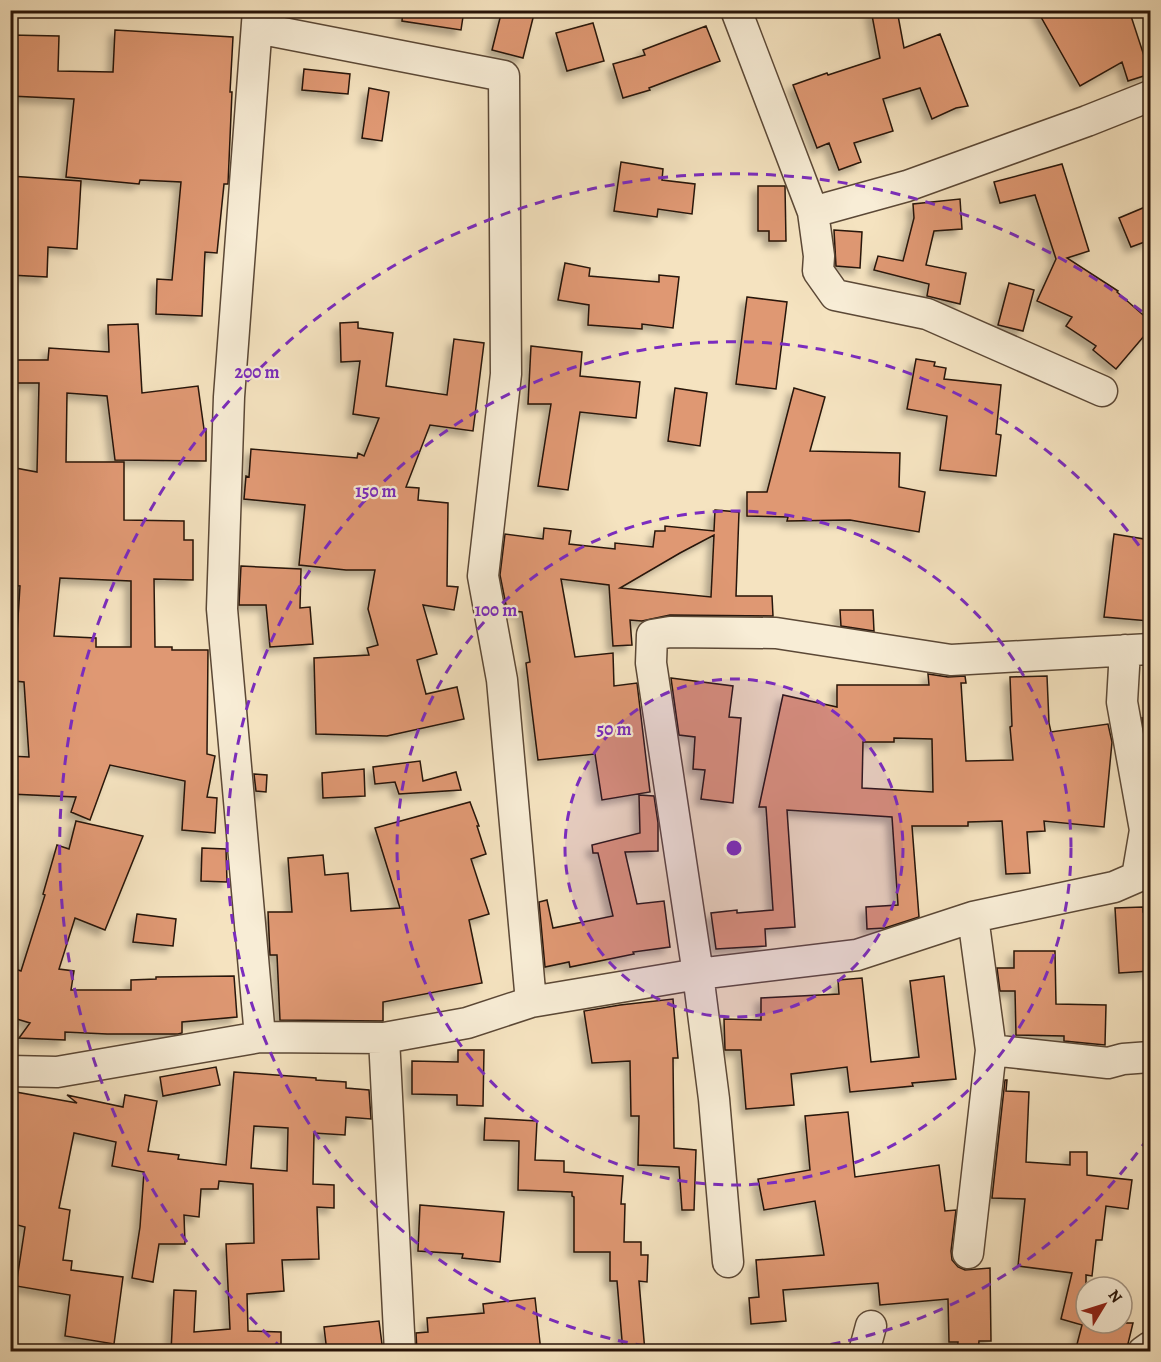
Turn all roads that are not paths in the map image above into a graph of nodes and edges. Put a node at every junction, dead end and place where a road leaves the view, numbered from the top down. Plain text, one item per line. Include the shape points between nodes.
1 (736, 10) edge
2 (257, 19) edge
3 (1150, 96) edge
4 (813, 212) junction
5 (1102, 391) dead end
6 (1138, 650) edge
7 (973, 917) junction
8 (698, 974) junction
9 (531, 1002) junction
10 (260, 1037) junction
11 (384, 1038) junction
12 (991, 1050) junction
13 (1150, 1057) edge
14 (10, 1071) edge
15 (968, 1253) dead end
16 (728, 1262) dead end
17 (1150, 1347) edge
18 (400, 1352) edge
19 (1143, 1352) edge

1 - 4 street
2 - 9 street via 504,76 506,374 483,576 502,680
2 - 10 street via 230,397 222,609
3 - 4 street via 907,186
4 - 5 street via 818,271 835,296 927,314
6 - 7 street via 1122,702 1145,830 1137,877 1114,887
6 - 8 street via 951,660 776,633 652,635 651,663
7 - 8 street via 857,955
7 - 12 street
8 - 9 street
8 - 16 street
9 - 11 street via 467,1023
10 - 11 street
10 - 14 street via 57,1072
11 - 18 street
12 - 13 street via 1108,1063
12 - 15 street
17 - 19 street

